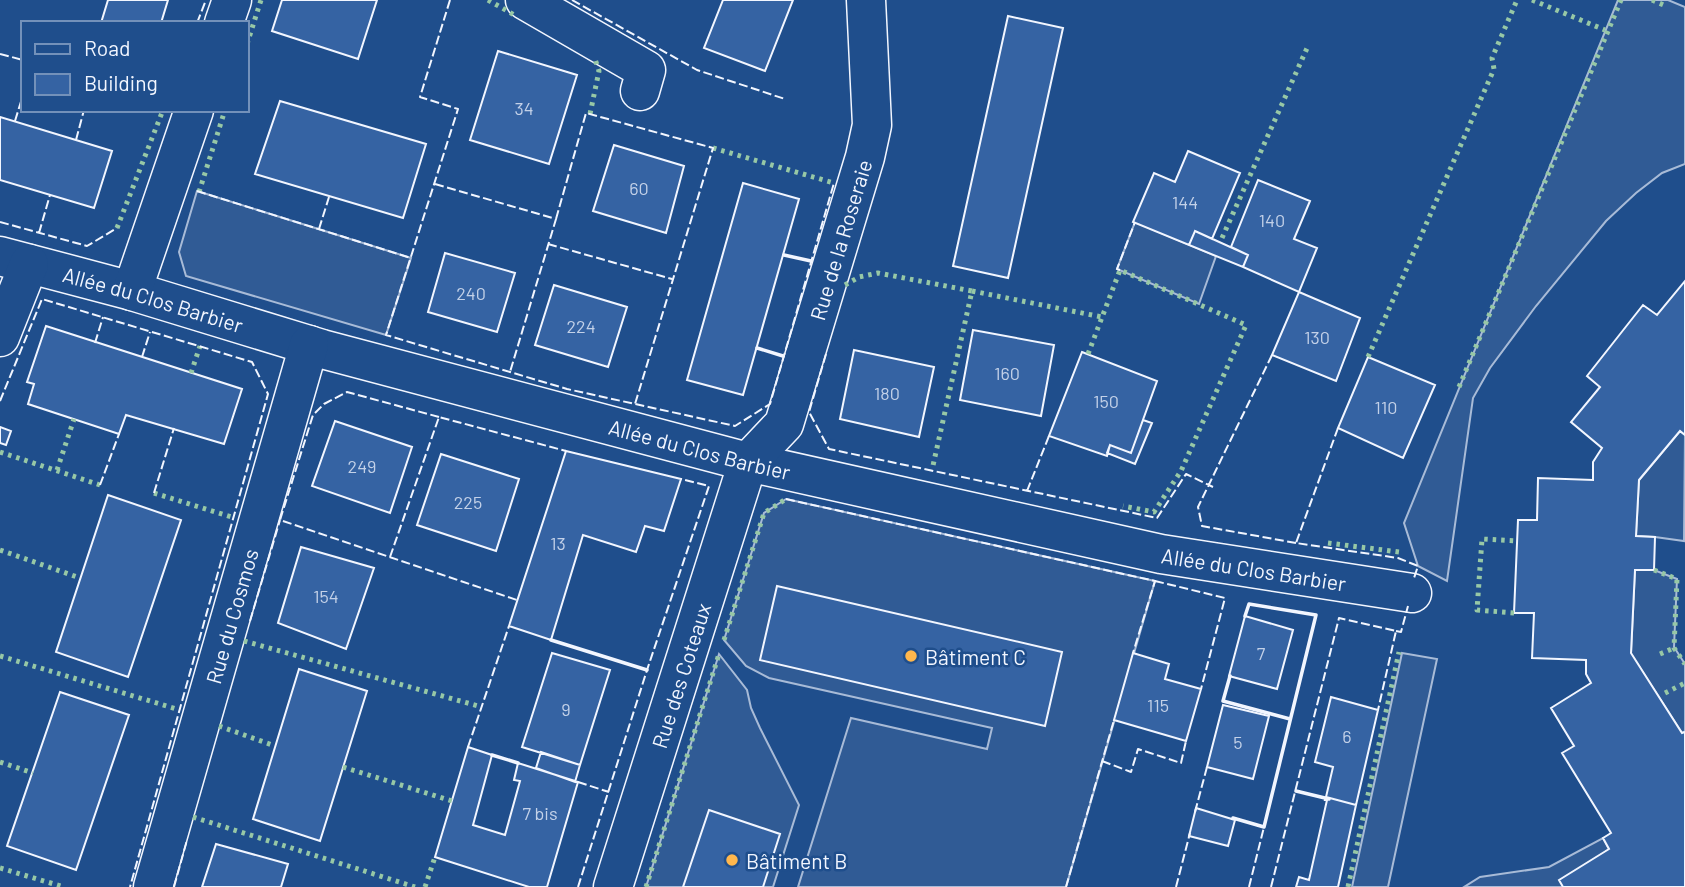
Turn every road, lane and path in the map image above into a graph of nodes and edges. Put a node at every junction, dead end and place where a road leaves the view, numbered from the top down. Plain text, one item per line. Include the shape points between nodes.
1 (232, 0) edge
2 (525, 0) edge
3 (866, 0) edge
4 (225, 21) edge
5 (640, 91) dead end
6 (193, 112) edge
7 (14, 260) edge
8 (132, 291) junction
9 (0, 337) edge
10 (309, 345) junction
11 (748, 462) junction
12 (1412, 593) dead end
13 (153, 887) edge
14 (613, 887) edge

1 - 4 street
2 - 5 street via 646,70
3 - 11 street, Rue de la Roseraie via 873,125 865,157 784,424
6 - 8 street
7 - 8 street, Allée du Clos Barbier
7 - 9 street
8 - 10 street, Allée du Clos Barbier
10 - 11 street, Allée du Clos Barbier
10 - 13 street, Rue du Cosmos
11 - 12 street, Allée du Clos Barbier via 1161,554
11 - 14 street, Rue des Coteaux

